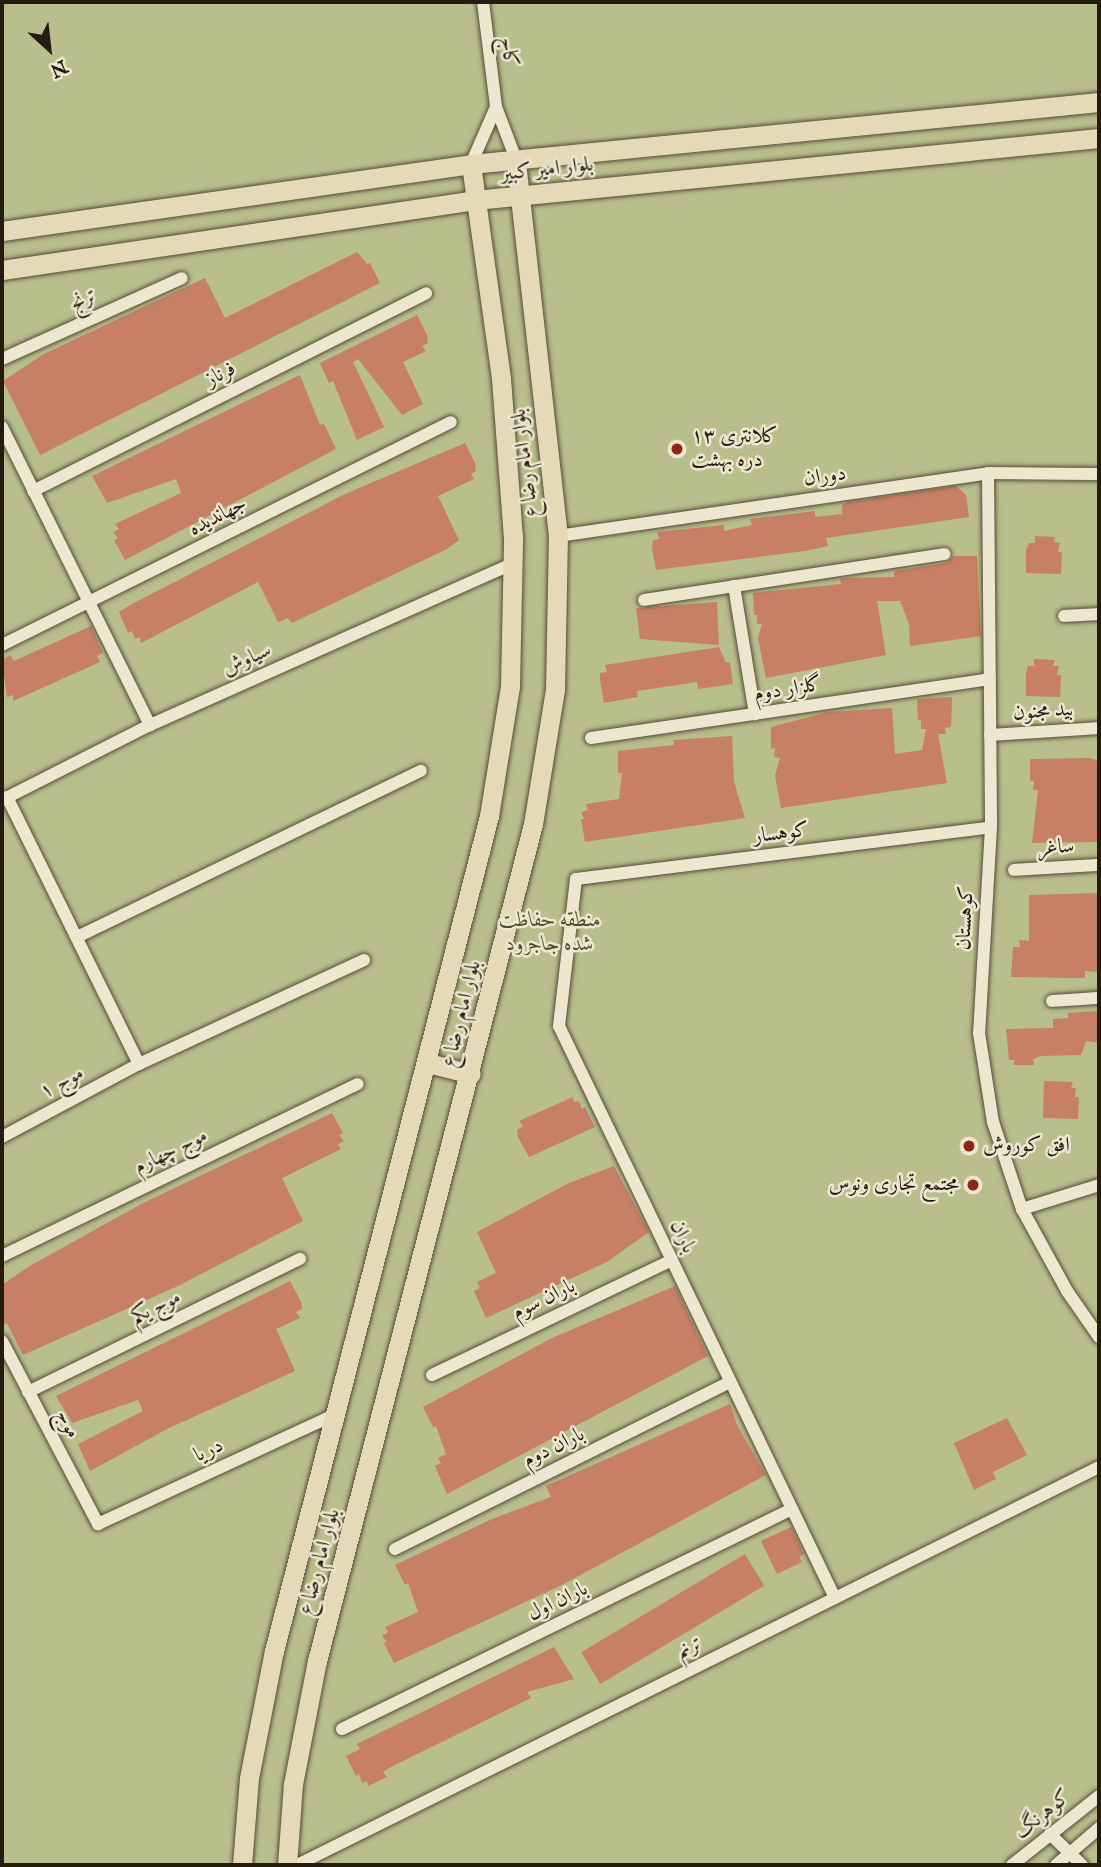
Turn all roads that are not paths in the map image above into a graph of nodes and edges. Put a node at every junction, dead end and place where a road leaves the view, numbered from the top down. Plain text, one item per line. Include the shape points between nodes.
1 (482, 2) edge
2 (1099, 102) edge
3 (496, 107) junction
4 (1099, 138) edge
5 (516, 159) junction
6 (471, 164) junction
7 (520, 195) junction
8 (475, 200) junction
9 (2, 231) edge
10 (2, 270) edge
11 (182, 278) dead end
12 (426, 293) dead end
13 (2, 359) edge
14 (451, 422) dead end
15 (2, 427) edge
16 (988, 473) junction
17 (1099, 474) edge
18 (33, 491) junction
19 (558, 536) junction
20 (944, 554) dead end
21 (510, 564) junction
22 (734, 586) junction
23 (644, 600) dead end
24 (89, 603) junction
25 (1099, 614) edge
26 (1064, 616) dead end
27 (2, 645) edge
28 (990, 679) junction
29 (755, 714) junction
30 (150, 724) junction
31 (1099, 728) edge
32 (990, 735) junction
33 (592, 738) dead end
34 (421, 771) dead end
35 (4, 799) edge
36 (991, 827) junction
37 (1099, 865) edge
38 (1014, 870) dead end
39 (576, 879) joint
40 (76, 937) junction
41 (364, 960) dead end
42 (1099, 998) edge
43 (1052, 1001) dead end
44 (428, 1063) junction
45 (139, 1064) junction
46 (471, 1074) junction
47 (358, 1084) dead end
48 (2, 1137) edge
49 (1099, 1185) edge
50 (1022, 1209) junction
51 (2, 1256) edge
52 (300, 1259) dead end
53 (672, 1260) junction
54 (1099, 1337) edge
55 (2, 1341) edge
56 (432, 1375) dead end
57 (730, 1382) junction
58 (28, 1392) junction
59 (336, 1413) junction
60 (1099, 1467) edge
61 (792, 1509) junction
62 (98, 1524) joint
63 (395, 1549) dead end
64 (835, 1598) junction
65 (342, 1729) dead end
66 (1099, 1796) edge
67 (1099, 1828) edge
68 (1050, 1834) junction
69 (1070, 1853) junction
70 (242, 1865) edge
71 (287, 1865) edge
72 (297, 1865) edge
73 (1012, 1865) edge
74 (1056, 1865) edge
75 (1082, 1865) edge

1 - 3 street, کاج
2 - 5 main road, بلوار امیر کبیر
3 - 5 street, کاج
3 - 6 street
4 - 7 main road, بلوار امیر کبیر
5 - 6 main road, بلوار امیر کبیر
5 - 7 main road, بلوار امام رضا ع
6 - 8 main road, بلوار امام رضا ع
6 - 9 main road, بلوار امیر کبیر
7 - 8 main road, بلوار امیر کبیر
7 - 19 main road, بلوار امام رضا ع
8 - 10 main road, بلوار امیر کبیر
8 - 21 main road, بلوار امام رضا ع via 500,378 513,538
11 - 13 street, ترنج
12 - 18 street, فرناز
14 - 24 street, جهاندیده
15 - 18 street
16 - 17 street, دوران
16 - 19 street, دوران
16 - 28 street, کوهستان
18 - 24 street
19 - 46 main road, بلوار امام رضا ع via 555,690 533,824
20 - 22 street
21 - 30 street, سیاوش
21 - 44 main road, بلوار امام رضا ع via 510,686 489,816
22 - 23 street
22 - 29 street
24 - 27 street, جهاندیده
24 - 30 street
25 - 26 street
28 - 29 street, گلزار دوم
28 - 32 street, کوهستان
29 - 33 street, گلزار دوم
30 - 35 street, سیاوش
31 - 32 street, بید مجنون
32 - 36 street, کوهستان
34 - 40 street
35 - 40 street
36 - 39 street, کوهسار
36 - 50 street, کوهستان via 979,1033 993,1122
37 - 38 street, ساغر
39 - 53 street, باران via 559,1026
40 - 45 street
41 - 45 street, موج ۱
42 - 43 street
44 - 46 main road
44 - 59 main road, بلوار امام رضا ع
45 - 48 street, موج ۱
46 - 71 main road, بلوار امام رضا ع via 317,1661 293,1784
47 - 51 street, موج چهارم
49 - 50 street
50 - 54 street, کوهستان
52 - 58 street, موج یکم
53 - 56 street, باران سوم
53 - 57 street, باران
55 - 58 street, موج
57 - 61 street, باران
57 - 63 street, باران دوم
58 - 62 street, موج
59 - 62 street, دریا
59 - 70 main road, بلوار امام رضا ع via 274,1651 249,1778
60 - 64 street, ترنم
61 - 64 street, باران
61 - 65 street, باران اول
64 - 72 street, ترنم
66 - 68 street, کوهرنگ
67 - 69 street
68 - 69 street
68 - 73 street, کوهرنگ
69 - 74 street
69 - 75 street

